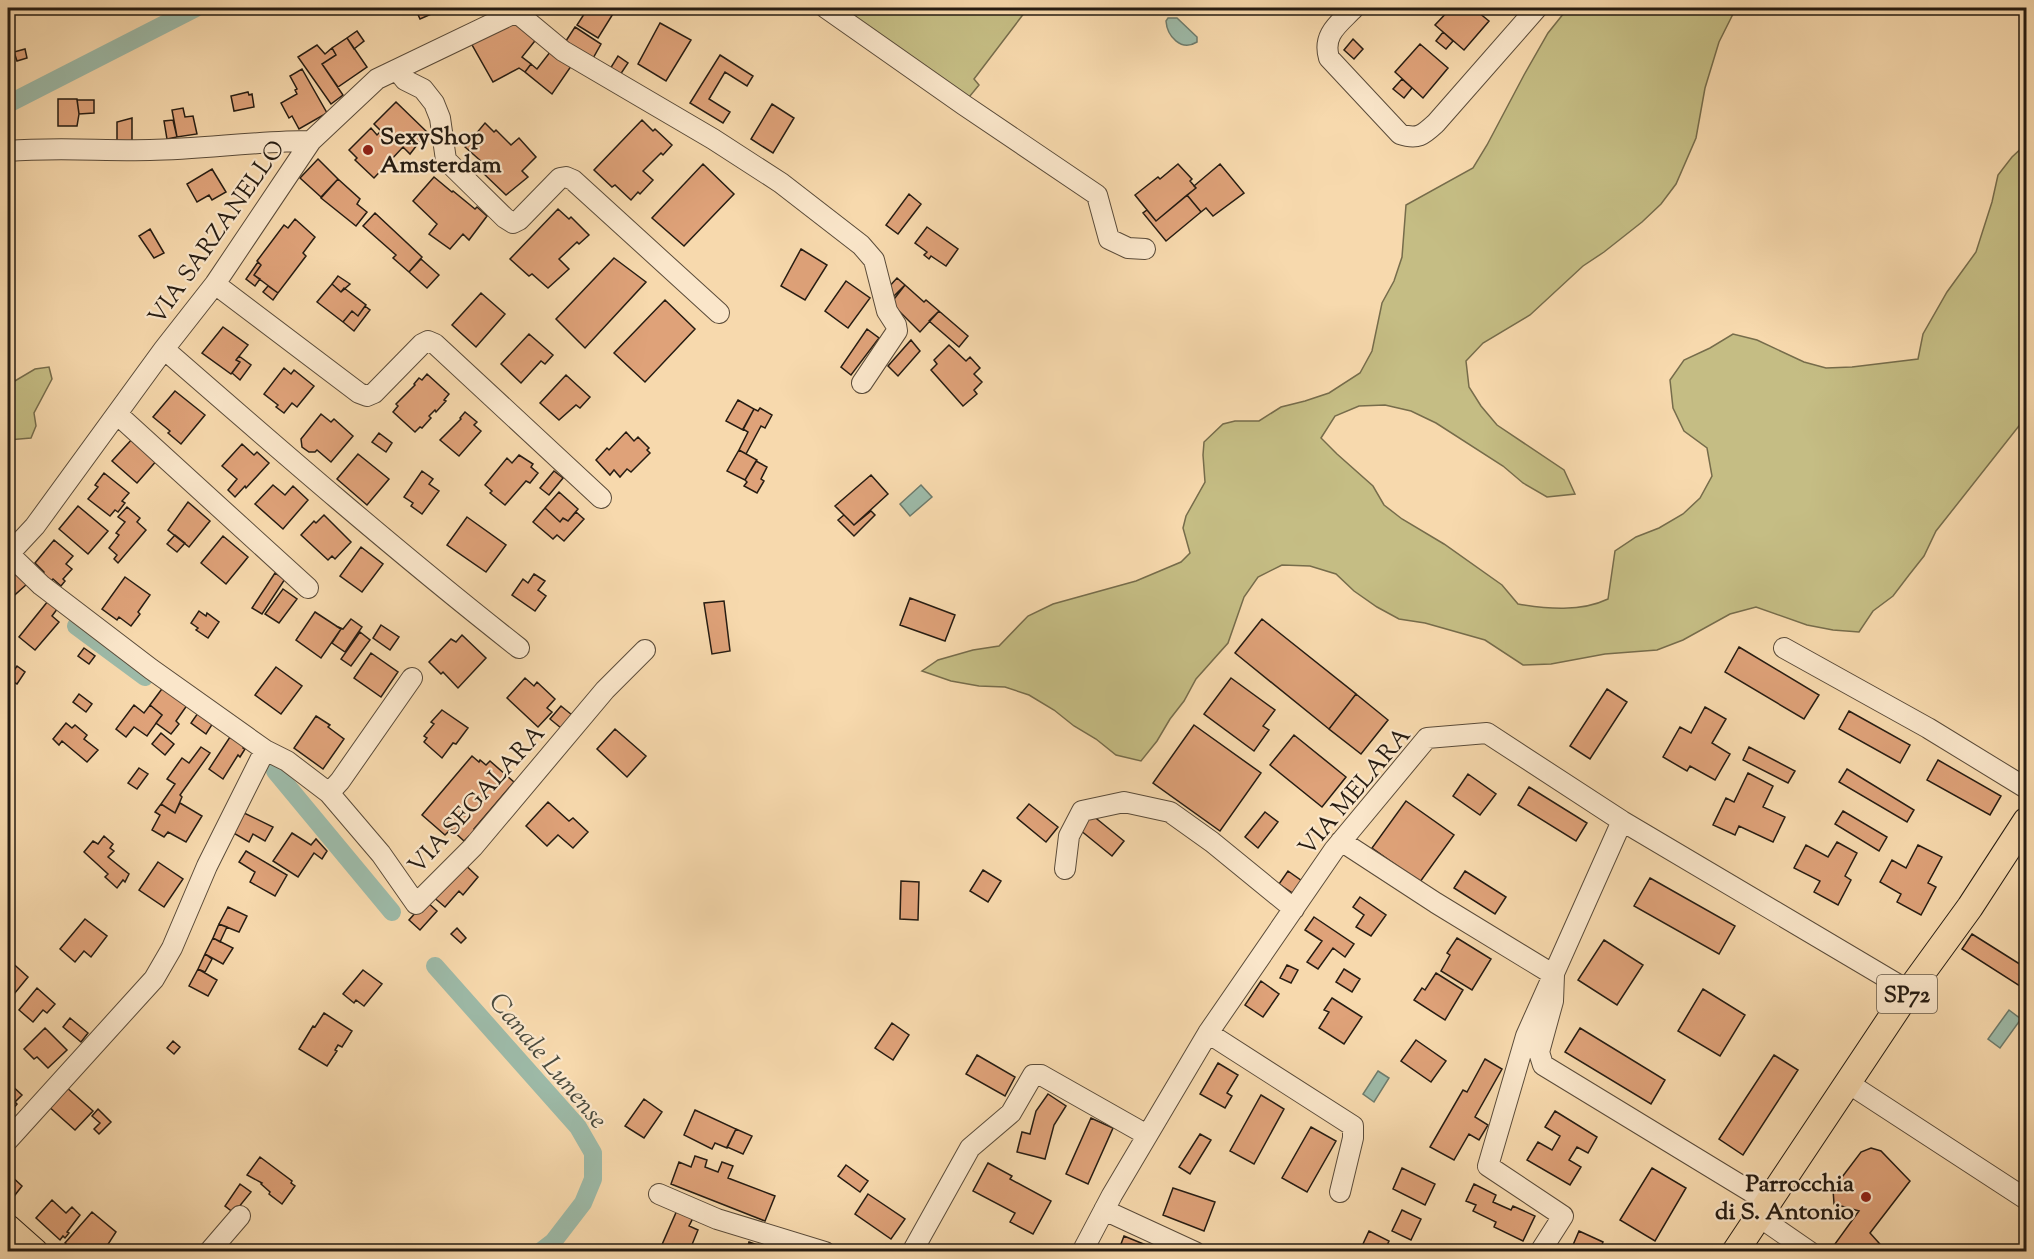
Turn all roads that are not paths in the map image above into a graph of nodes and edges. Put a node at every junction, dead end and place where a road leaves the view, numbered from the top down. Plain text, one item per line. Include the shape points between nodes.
1 (826, 8) edge
2 (1354, 8) edge
3 (1538, 8) edge
4 (520, 10) edge
5 (397, 70) junction
6 (311, 141) junction
7 (8, 151) edge
8 (1146, 249) dead end
9 (215, 284) junction
10 (719, 313) dead end
11 (164, 350) junction
12 (862, 383) dead end
13 (117, 414) junction
14 (600, 498) dead end
15 (8, 555) edge
16 (308, 588) dead end
17 (519, 648) dead end
18 (1784, 648) dead end
19 (645, 650) dead end
20 (412, 678) dead end
21 (265, 750) junction
22 (2026, 788) edge
23 (328, 793) junction
24 (1622, 821) junction
25 (2026, 821) edge
26 (1341, 841) junction
27 (1065, 869) dead end
28 (1294, 909) junction
29 (1554, 975) junction
30 (1909, 991) junction
31 (1208, 1033) junction
32 (1848, 1083) junction
33 (1146, 1135) junction
34 (8, 1140) edge
35 (1340, 1192) dead end
36 (658, 1194) dead end
37 (2026, 1199) edge
38 (1763, 1209) junction
39 (1104, 1210) junction
40 (240, 1216) dead end
41 (8, 1228) edge
42 (35, 1251) edge
43 (209, 1251) edge
44 (825, 1251) edge
45 (912, 1251) edge
46 (1082, 1251) edge
47 (1195, 1251) edge
48 (1540, 1251) edge
49 (1735, 1251) edge
50 (1810, 1251) edge

1 - 8 street via 1097,195 1109,238 1128,248
2 - 3 street via 1330,34 1325,46 1329,58 1400,134 1412,138 1436,123
4 - 5 street, VIA SARZANELLO
4 - 12 street via 563,51 781,183 861,245 874,260 887,311 897,331
5 - 6 street, VIA SARZANELLO via 377,80
5 - 10 street via 405,80 423,88 434,103 446,160 505,218 513,223 519,220 560,178 573,180
6 - 7 street via 151,150
6 - 9 street, VIA SARZANELLO
9 - 11 street, VIA SARZANELLO
9 - 14 street via 367,396 422,344 435,344
11 - 13 street, VIA SARZANELLO
11 - 17 street via 359,519
13 - 15 street, VIA SARZANELLO via 35,526
13 - 16 street
15 - 21 street, VIA SEGALARA via 41,585
18 - 22 street
19 - 23 street, VIA SEGALARA via 605,690 473,847 416,904 381,854
20 - 23 street
21 - 23 street, VIA SEGALARA via 287,761
21 - 34 street via 154,979
24 - 26 street, VIA MELARA via 1487,732 1427,738
24 - 29 street
24 - 30 street, VIA MELARA
25 - 30 main road, SP72
26 - 28 street, VIA MELARA
26 - 29 street
27 - 28 street via 1069,836 1082,811 1124,802 1170,812
28 - 31 street, VIA MELARA
29 - 38 street via 1553,1001 1539,1052 1544,1065
29 - 48 street via 1526,1036 1488,1166 1563,1216
30 - 32 main road, SP72
31 - 33 street, VIA MELARA
31 - 35 street via 1353,1126
32 - 37 street
32 - 38 main road, SP72
33 - 39 street, VIA MELARA
33 - 45 street via 1041,1075 1033,1075 1011,1113 970,1148
36 - 44 street via 717,1220
38 - 49 main road, SP72
38 - 50 street
39 - 46 street, VIA MELARA
39 - 47 street
40 - 43 street
41 - 42 main road

